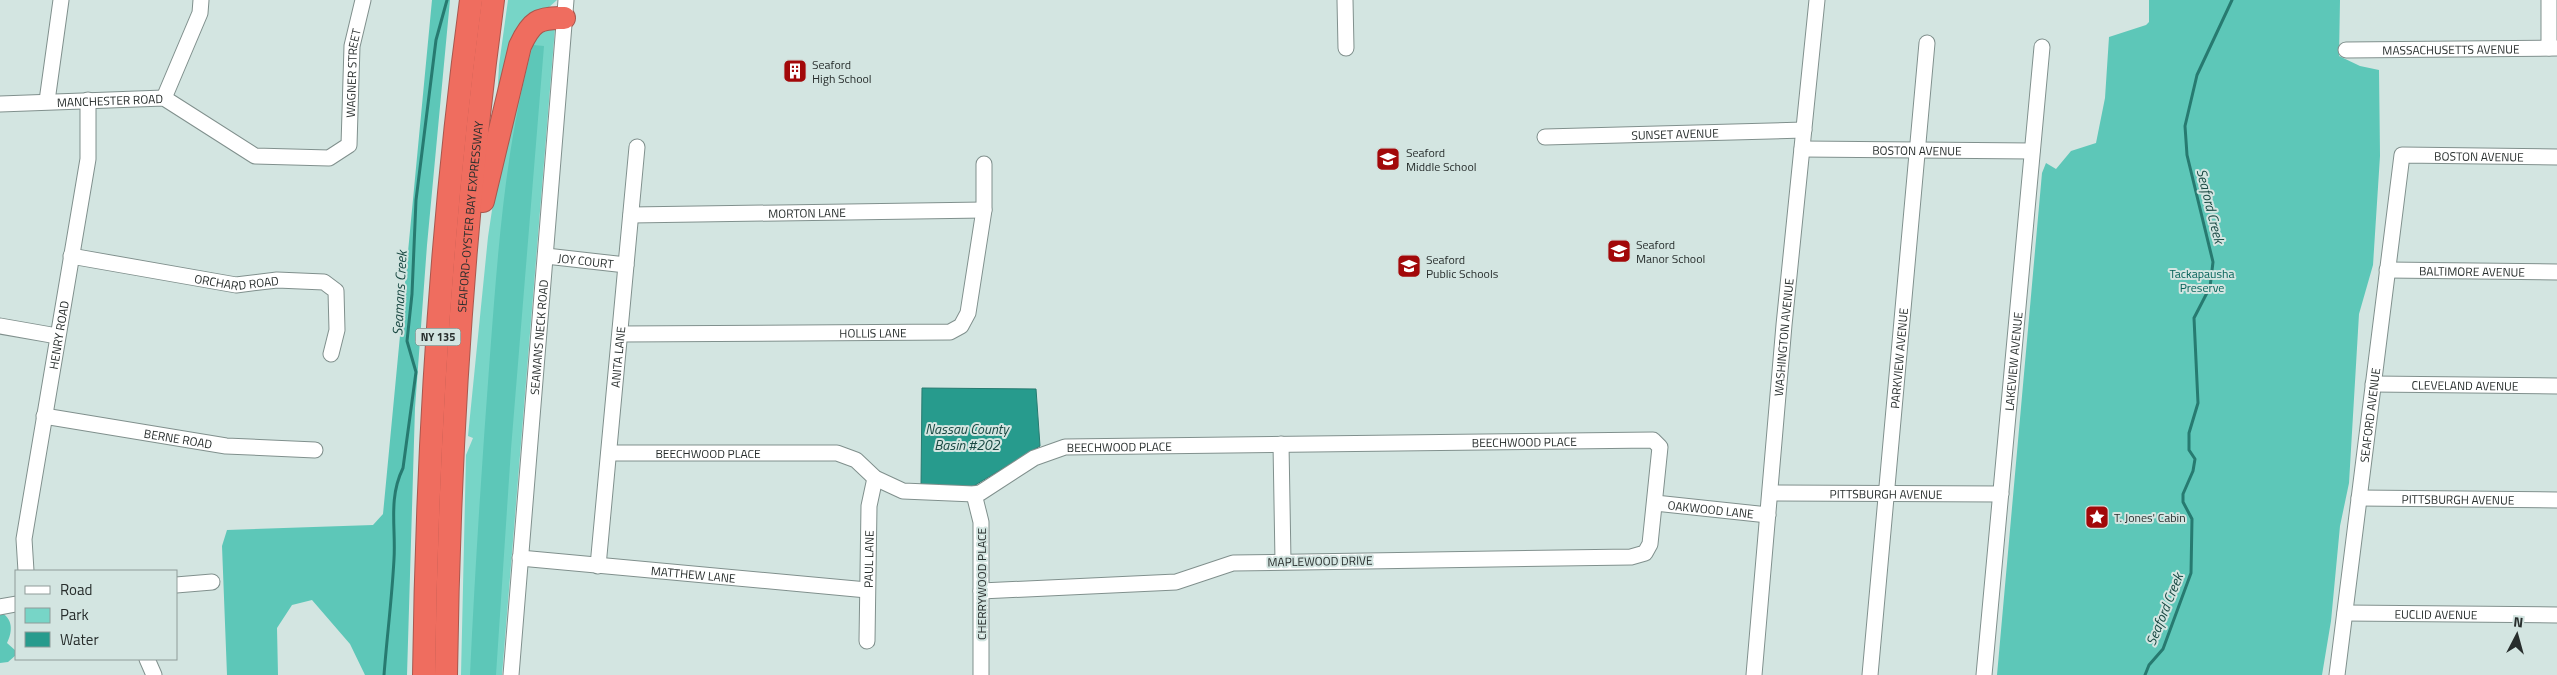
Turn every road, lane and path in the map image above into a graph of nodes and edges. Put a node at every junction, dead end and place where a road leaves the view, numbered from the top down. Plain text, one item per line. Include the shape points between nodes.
1 (61, 0) edge
2 (202, 0) edge
3 (363, 0) edge
4 (471, 0) edge
5 (494, 0) edge
6 (1345, 0) edge
7 (1816, 0) edge
8 (2549, 0) edge
9 (565, 9) edge
10 (1927, 43) dead end
11 (2042, 47) dead end
12 (1346, 48) dead end
13 (2553, 48) edge
14 (2346, 50) dead end
15 (164, 98) junction
16 (88, 100) junction
17 (47, 101) junction
18 (0, 104) edge
19 (1804, 130) junction
20 (1545, 137) dead end
21 (349, 145) joint
22 (637, 147) dead end
23 (1802, 149) junction
24 (1917, 150) junction
25 (2032, 151) junction
26 (2402, 155) joint
27 (2557, 157) edge
28 (984, 164) dead end
29 (984, 210) junction
30 (631, 215) junction
31 (71, 256) junction
32 (546, 256) junction
33 (626, 265) junction
34 (2387, 270) junction
35 (2557, 272) edge
36 (464, 288) junction
37 (0, 326) edge
38 (621, 334) junction
39 (57, 336) junction
40 (331, 354) dead end
41 (2373, 384) junction
42 (2557, 386) edge
43 (44, 416) junction
44 (1282, 444) junction
45 (315, 450) dead end
46 (609, 452) junction
47 (875, 478) junction
48 (1771, 493) junction
49 (1886, 493) junction
50 (974, 494) junction
51 (2001, 494) junction
52 (2359, 498) junction
53 (2557, 500) edge
54 (1655, 503) junction
55 (1768, 515) junction
56 (520, 558) junction
57 (1283, 562) junction
58 (598, 566) junction
59 (26, 570) edge
60 (212, 582) dead end
61 (178, 585) edge
62 (867, 590) junction
63 (981, 590) junction
64 (15, 604) edge
65 (0, 607) edge
66 (2345, 612) junction
67 (2557, 615) edge
68 (867, 641) dead end
69 (147, 660) edge
70 (154, 675) edge
71 (424, 675) edge
72 (446, 675) edge
73 (511, 675) edge
74 (981, 675) edge
75 (1754, 675) edge
76 (1870, 675) edge
77 (1984, 675) edge
78 (2337, 675) edge

1 - 17 street
2 - 15 street via 200,13
3 - 21 street, WAGNER STREET via 352,46
4 - 71 highway, SEAFORD-OYSTER BAY EXPRESSWAY / NY 135 via 441,296 427,528
5 - 36 highway, SEAFORD-OYSTER BAY EXPRESSWAY / NY 135 via 471,195
6 - 12 street
7 - 19 street, WASHINGTON AVENUE
8 - 13 street
9 - 32 street, SEAMANS NECK ROAD
9 - 36 highway via 550,18 538,20 527,31 520,46
10 - 24 street, PARKVIEW AVENUE
11 - 25 street, LAKEVIEW AVENUE
13 - 14 street, MASSACHUSETTS AVENUE
15 - 16 street, MANCHESTER ROAD
15 - 21 street, MANCHESTER ROAD via 254,156 329,158
16 - 17 street, MANCHESTER ROAD
16 - 31 street, HENRY ROAD via 88,159
17 - 18 street, MANCHESTER ROAD
19 - 20 street, SUNSET AVENUE
19 - 23 street, WASHINGTON AVENUE
22 - 30 street, ANITA LANE
23 - 24 street, BOSTON AVENUE
23 - 48 street, WASHINGTON AVENUE
24 - 25 street, BOSTON AVENUE
24 - 49 street, PARKVIEW AVENUE
25 - 51 street, LAKEVIEW AVENUE
26 - 27 street, BOSTON AVENUE
26 - 34 street, SEAFORD AVENUE
28 - 29 street, HOLLIS LANE
29 - 30 street, MORTON LANE
29 - 38 street, HOLLIS LANE via 968,313 961,326 950,332
30 - 33 street, ANITA LANE
31 - 39 street, HENRY ROAD
31 - 40 street, ORCHARD ROAD via 236,285 277,280 324,282 336,291 337,330
32 - 33 street, JOY COURT
32 - 56 street, SEAMANS NECK ROAD
33 - 38 street, ANITA LANE
34 - 35 street, BALTIMORE AVENUE
34 - 41 street, SEAFORD AVENUE
36 - 72 highway, SEAFORD-OYSTER BAY EXPRESSWAY / NY 135 via 450,529
37 - 39 street
38 - 46 street, ANITA LANE
39 - 43 street, HENRY ROAD
41 - 42 street, CLEVELAND AVENUE
41 - 52 street, SEAFORD AVENUE
43 - 45 street, BERNE ROAD via 226,446
43 - 59 street, HENRY ROAD via 24,539
44 - 50 street, BEECHWOOD PLACE via 1065,447 1034,458
44 - 54 street, BEECHWOOD PLACE via 1653,440 1660,447
44 - 57 street
46 - 47 street, BEECHWOOD PLACE via 837,453 856,460
46 - 58 street, ANITA LANE
47 - 50 street, BEECHWOOD PLACE via 903,491
47 - 62 street, PAUL LANE via 869,506
48 - 49 street, PITTSBURGH AVENUE
48 - 55 street, WASHINGTON AVENUE
49 - 51 street, PITTSBURGH AVENUE
49 - 76 street, PARKVIEW AVENUE
50 - 63 street, CHERRYWOOD PLACE via 981,522
51 - 77 street, LAKEVIEW AVENUE
52 - 53 street, PITTSBURGH AVENUE
52 - 66 street, SEAFORD AVENUE
54 - 55 street, OAKWOOD LANE
54 - 57 street, MAPLEWOOD DRIVE via 1646,553 1631,557
55 - 75 street, WASHINGTON AVENUE
56 - 58 street, MATTHEW LANE
56 - 73 street, SEAMANS NECK ROAD
57 - 63 street, MAPLEWOOD DRIVE via 1234,563 1176,582
58 - 62 street, MATTHEW LANE
60 - 61 street
62 - 68 street, PAUL LANE
63 - 74 street, CHERRYWOOD PLACE
64 - 65 street
66 - 67 street, EUCLID AVENUE
66 - 78 street, SEAFORD AVENUE
69 - 70 street

